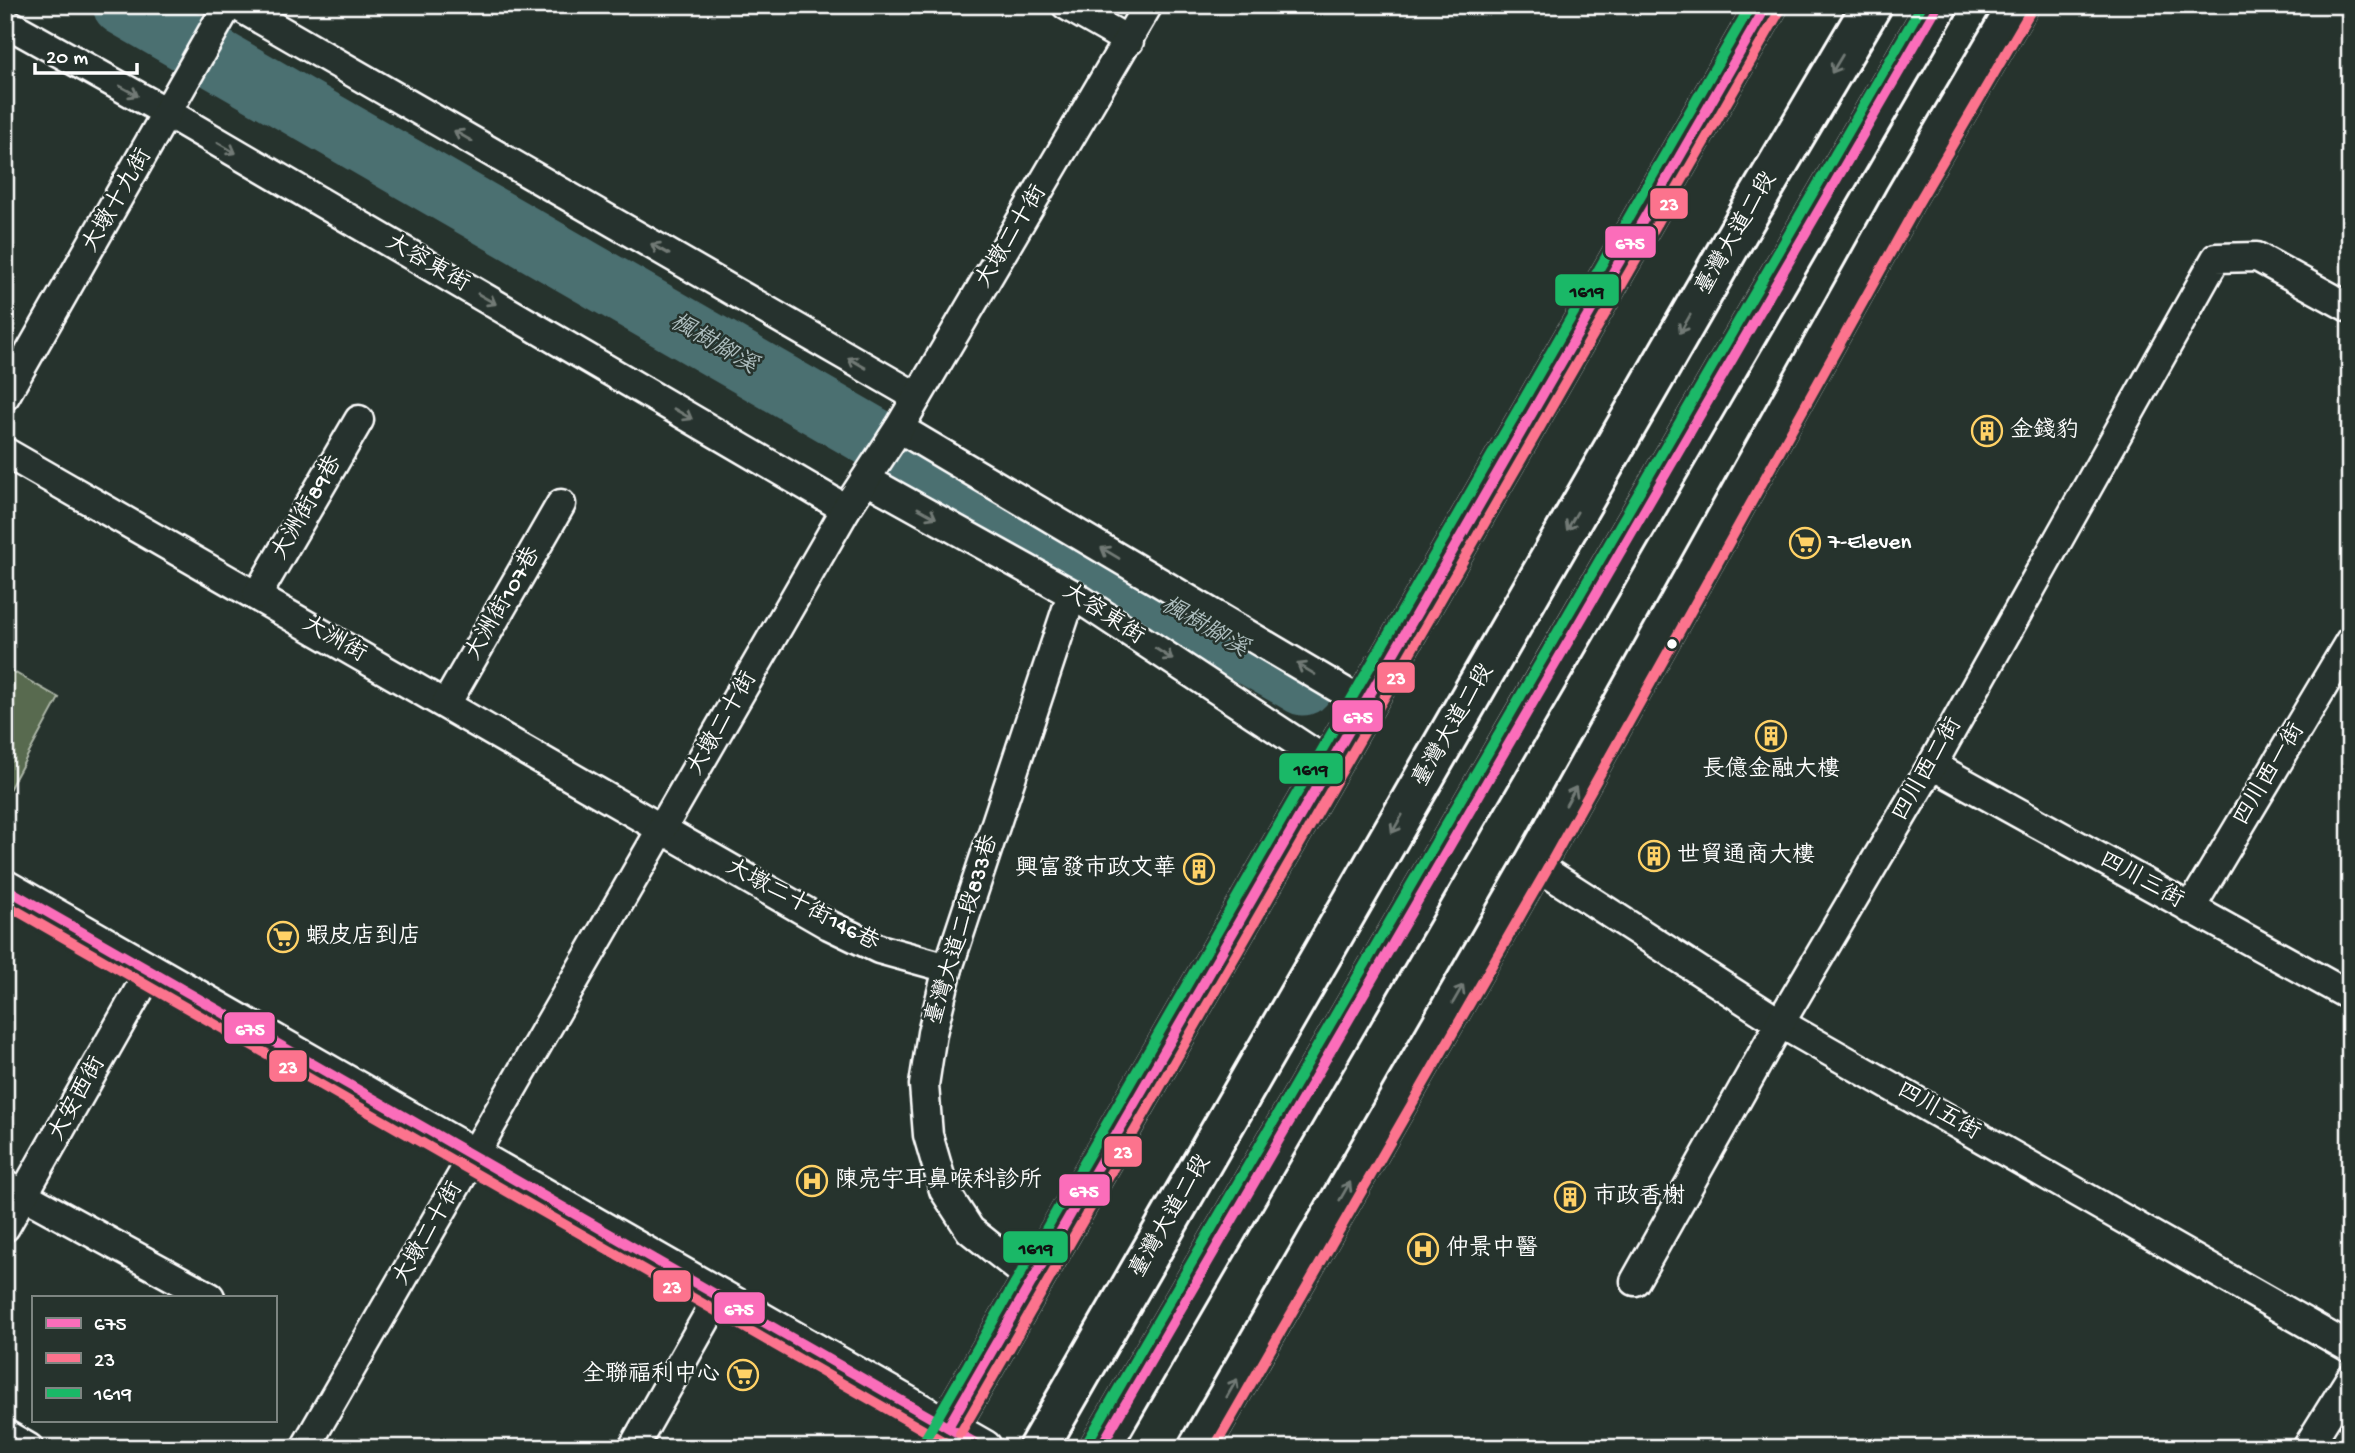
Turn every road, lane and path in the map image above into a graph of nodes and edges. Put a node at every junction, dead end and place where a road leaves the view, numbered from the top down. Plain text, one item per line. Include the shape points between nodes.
1 (228, 5) edge
2 (236, 5) edge
3 (1066, 5) edge
4 (1148, 5) edge
5 (1767, 5) edge
6 (1872, 5) edge
7 (1938, 5) edge
8 (2018, 5) edge
9 (5, 22) edge
10 (1129, 41) junction
11 (168, 113) junction
12 (2350, 307) edge
13 (5, 396) edge
14 (916, 397) junction
15 (359, 420) dead end
16 (899, 428) junction
17 (5, 452) edge
18 (867, 480) junction
19 (561, 505) dead end
20 (846, 509) junction
21 (1072, 594) junction
22 (257, 595) junction
23 (2350, 641) edge
24 (446, 704) junction
25 (1364, 704) junction
26 (1330, 764) junction
27 (1932, 765) junction
28 (663, 828) junction
29 (1534, 864) junction
30 (5, 888) edge
31 (2190, 909) junction
32 (948, 968) junction
33 (150, 971) junction
34 (2350, 996) edge
35 (1780, 1023) junction
36 (474, 1156) junction
37 (14, 1190) edge
38 (5, 1227) edge
39 (1033, 1280) junction
40 (1635, 1281) dead end
41 (207, 1296) edge
42 (719, 1296) junction
43 (2350, 1348) edge
44 (2350, 1379) edge
45 (5, 1434) edge
46 (942, 1438) edge
47 (29, 1448) edge
48 (305, 1448) edge
49 (633, 1448) edge
50 (984, 1448) edge
51 (1038, 1448) edge
52 (1100, 1448) edge
53 (1198, 1448) edge
54 (2307, 1448) edge

1 - 11 street, 大墩十九街
14 -> 2 street
3 - 10 street
4 - 10 street, 大墩二十街
5 - 25 main road
6 -> 51 main road, 臺灣大道二段
7 - 52 main road
29 -> 8 main road via 1891,222
9 -> 11 street, 大容東街
10 - 14 street, 大墩二十街
11 - 13 street, 大墩十九街
11 -> 20 street, 大容東街
12 - 27 street, 四川西二街 via 2257,257 2216,258
14 - 16 street, 大墩二十街
15 - 22 street, 大洲街89巷
16 - 18 street, 大墩二十街
25 -> 16 street
17 - 22 street, 大洲街
18 - 20 street, 大墩二十街
18 -> 21 street, 大容東街
19 - 24 street, 大洲街107巷
20 - 28 street, 大墩二十街
21 -> 26 street, 大容東街
21 - 32 street, 臺灣大道二段833巷
22 - 24 street, 大洲街
23 - 31 street, 四川西一街
24 - 28 street, 大洲街
25 - 26 main road
26 - 39 main road
27 - 31 street, 四川三街
27 - 35 street, 四川西二街
28 - 32 street, 大墩二十街146巷 via 829,925 879,949
28 - 36 street, 大墩二十街
29 - 35 street, 四川五街
53 -> 29 main road
30 - 33 street
31 - 34 street, 四川三街
32 - 39 street, 臺灣大道二段833巷 via 924,1085 928,1135 944,1190 970,1230
33 - 36 street
33 - 37 street, 大安西街
35 - 40 street, 四川西二街
35 - 43 street, 四川五街
36 - 42 street
36 - 48 street, 大墩二十街
37 - 38 street, 大安西街
37 - 41 street
39 - 46 main road
42 - 46 street
42 - 49 street
44 - 54 street
45 - 47 street
46 - 50 street

